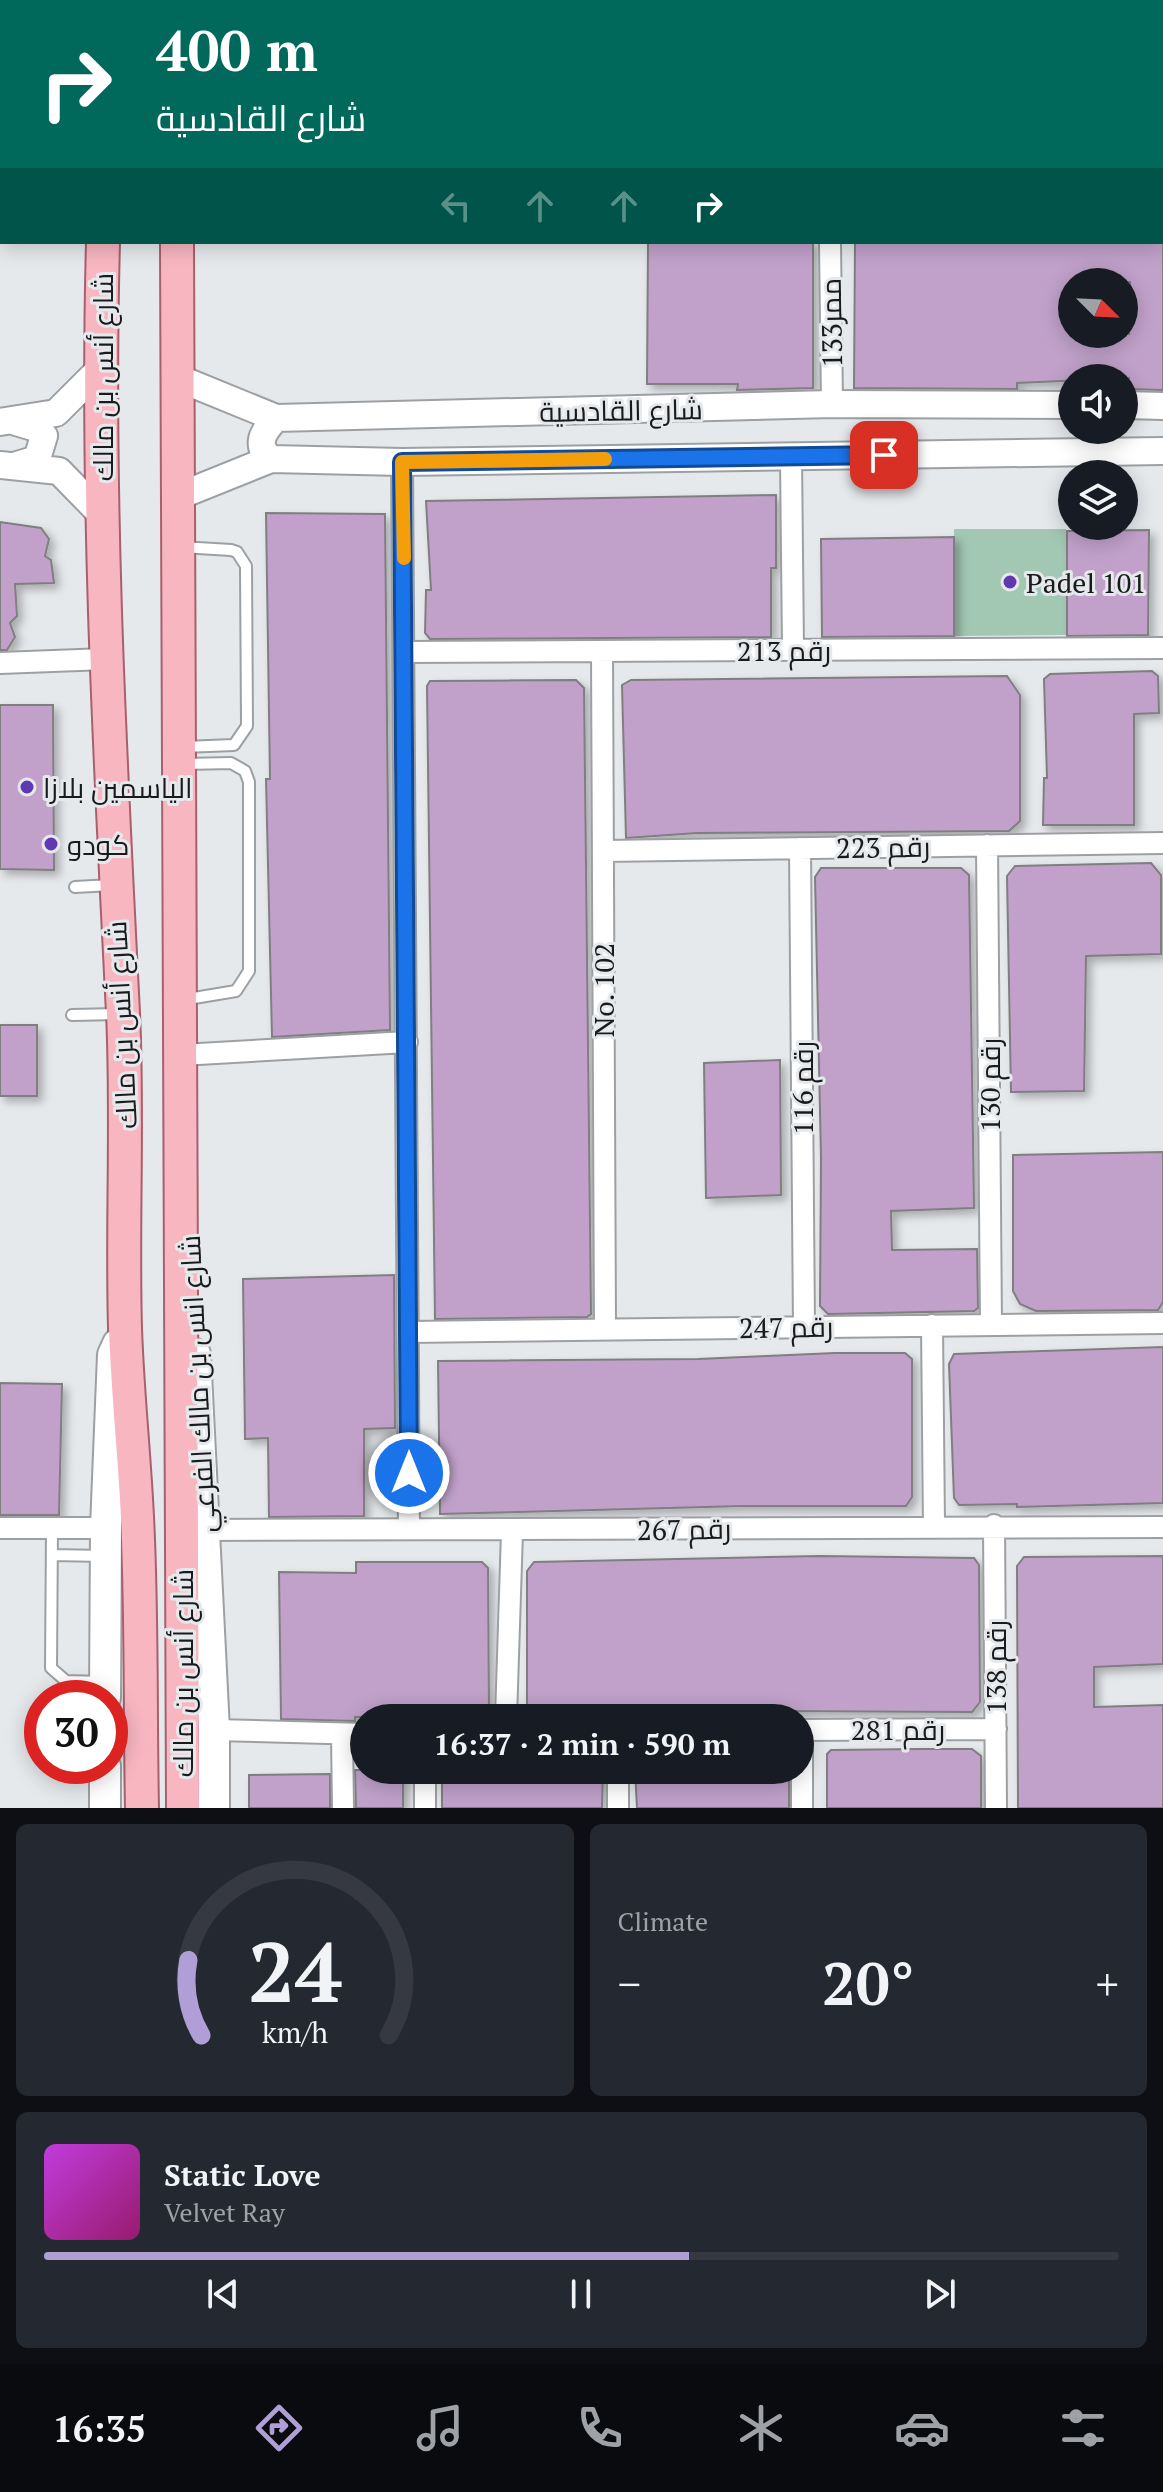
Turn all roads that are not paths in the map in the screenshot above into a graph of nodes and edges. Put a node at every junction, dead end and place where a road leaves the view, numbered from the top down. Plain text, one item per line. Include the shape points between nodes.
1 (103, 244) edge
2 (177, 244) edge
3 (830, 244) edge
4 (100, 369) junction
5 (178, 378) junction
6 (832, 404) junction
7 (1058, 405) edge
8 (1138, 405) edge
9 (1163, 406) edge
10 (276, 418) junction
11 (8, 422) edge
12 (1163, 451) edge
13 (791, 456) junction
14 (271, 459) junction
15 (402, 462) junction
16 (9, 465) edge
17 (179, 496) junction
18 (102, 515) junction
19 (179, 547) junction
20 (1163, 648) edge
21 (793, 650) junction
22 (602, 651) junction
23 (405, 652) junction
24 (106, 659) junction
25 (0, 663) edge
26 (181, 755) junction
27 (1163, 843) edge
28 (987, 845) junction
29 (800, 848) junction
30 (603, 851) junction
31 (114, 885) junction
32 (75, 887) dead end
33 (180, 1000) junction
34 (123, 1014) junction
35 (72, 1015) dead end
36 (407, 1042) junction
37 (181, 1055) junction
38 (1163, 1323) edge
39 (932, 1325) junction
40 (991, 1325) junction
41 (804, 1327) junction
42 (125, 1328) junction
43 (605, 1329) junction
44 (408, 1332) junction
45 (994, 1525) junction
46 (934, 1526) junction
47 (1163, 1527) edge
48 (0, 1528) edge
49 (52, 1528) junction
50 (409, 1529) junction
51 (204, 1530) junction
52 (512, 1532) junction
53 (106, 1542) junction
54 (52, 1555) junction
55 (65, 1680) edge
56 (105, 1680) edge
57 (506, 1704) edge
58 (996, 1729) junction
59 (214, 1730) junction
60 (814, 1730) edge
61 (342, 1734) junction
62 (350, 1734) edge
63 (105, 1784) edge
64 (425, 1784) edge
65 (618, 1784) edge
66 (802, 1784) edge
67 (105, 1808) edge
68 (142, 1808) edge
69 (183, 1808) edge
70 (214, 1808) edge
71 (343, 1808) edge
72 (425, 1808) edge
73 (618, 1808) edge
74 (802, 1808) edge
75 (996, 1808) edge

1 - 4 main road, شارع أنس بن مالك
2 - 5 main road, شارع أنس بن مالك
3 - 6 street, ممر133
4 - 11 street via 56,413
4 - 18 main road, شارع أنس بن مالك
5 - 10 street, شارع القادسية
5 - 17 main road, شارع أنس بن مالك
6 - 7 street, شارع القادسية
6 - 10 street, شارع القادسية
8 - 9 street
10 - 14 street via 261,442
11 - 16 street via 36,428 44,436 37,459
12 - 13 street, شارع القادسية
13 - 15 street, شارع القادسية
13 - 21 street
14 - 15 street, شارع القادسية
14 - 17 street, شارع القادسية
15 - 23 street
16 - 18 street via 59,471
17 - 19 main road, شارع أنس بن مالك
18 - 24 main road, شارع أنس بن مالك
19 - 26 main road, شارع أنس بن مالك
19 - 26 lane via 237,552 246,566 247,726 234,745
20 - 21 street, رقم 213
21 - 22 street, رقم 213
22 - 23 street, رقم 213
22 - 30 street, No. 102
23 - 36 street
24 - 25 street
24 - 31 main road, شارع أنس بن مالك
26 - 33 main road, شارع أنس بن مالك
26 - 33 lane via 231,763 245,771 249,782 249,971 236,991
27 - 28 street, رقم 223
28 - 29 street, رقم 223
28 - 40 street, رقم 130
29 - 30 street, رقم 223
29 - 41 street, رقم 116
30 - 43 street, No. 102
31 - 32 lane
31 - 34 main road, شارع أنس بن مالك
33 - 37 main road, شارع أنس بن مالك
34 - 35 lane
34 - 42 main road, شارع أنس بن مالك
36 - 37 street
36 - 44 street
37 - 51 main road, شارع انس بن مالك الفرعي
37 - 69 main road, شارع أنس بن مالك
38 - 40 street, رقم 247
39 - 40 street, رقم 247
39 - 41 street, رقم 247
39 - 46 street
41 - 43 street, رقم 247
42 - 53 main road via 113,1355
42 - 68 main road, شارع أنس بن مالك via 137,1521
43 - 44 street, رقم 247
44 - 50 street
45 - 46 street, رقم 267
45 - 47 street, رقم 267
45 - 58 street, رقم 138
46 - 52 street, رقم 267
48 - 49 street
49 - 53 street
49 - 54 lane
50 - 51 street, رقم 267
50 - 52 street, رقم 267
51 - 59 main road, شارع انس بن مالك الفرعي
52 - 57 street
53 - 54 lane
53 - 56 main road
54 - 55 lane via 51,1668
58 - 60 street, رقم 281
58 - 75 street, رقم 138
59 - 61 street
59 - 70 main road, شارع انس بن مالك الفرعي
61 - 62 street
61 - 71 street
63 - 67 main road
64 - 72 street
65 - 73 street
66 - 74 street

